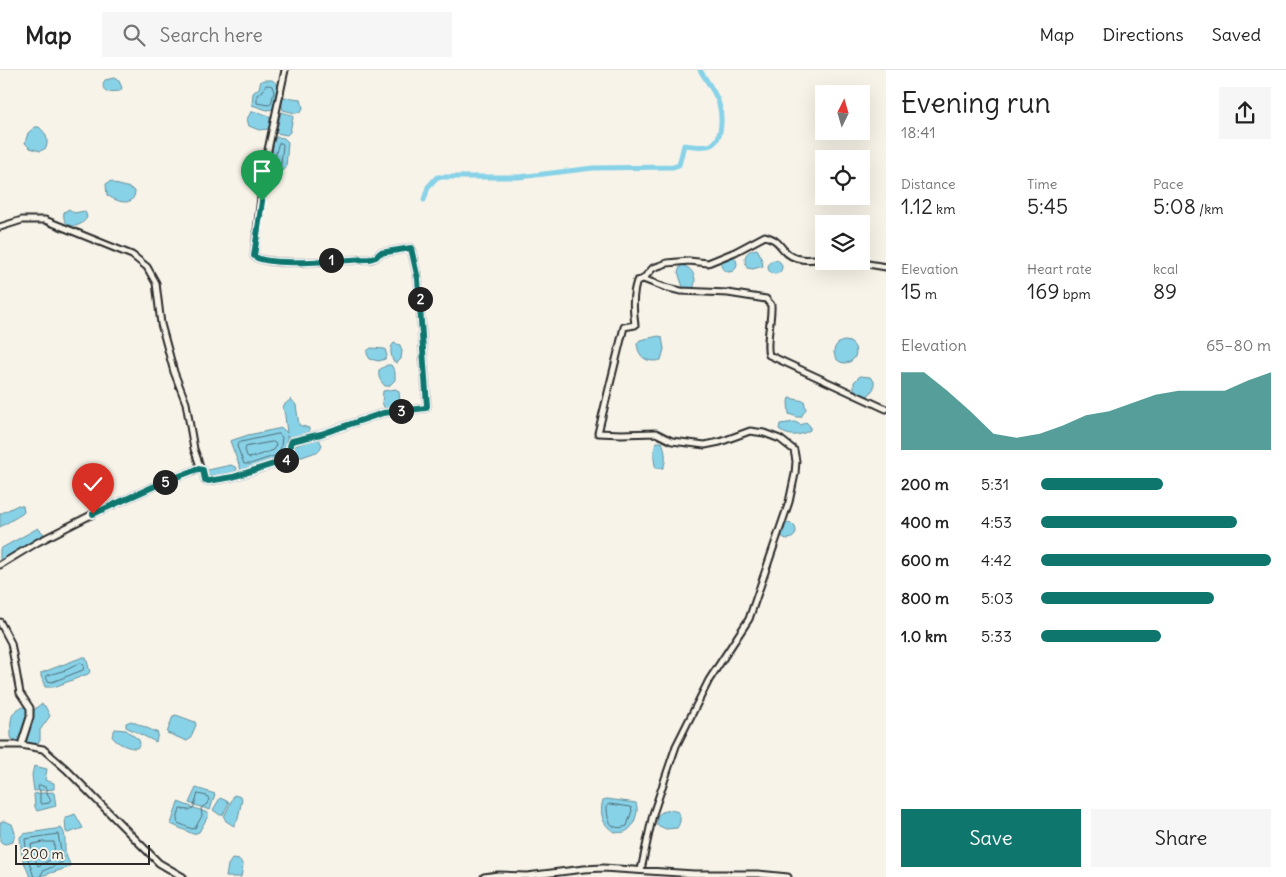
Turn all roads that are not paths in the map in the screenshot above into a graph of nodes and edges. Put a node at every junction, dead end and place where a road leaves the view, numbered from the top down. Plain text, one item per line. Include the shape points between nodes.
1 (285, 70) edge
2 (0, 227) edge
3 (815, 259) edge
4 (870, 264) edge
5 (886, 267) edge
6 (643, 279) junction
7 (886, 410) edge
8 (201, 469) junction
9 (0, 565) edge
10 (0, 622) edge
11 (0, 745) edge
12 (21, 745) junction
13 (641, 870) junction
14 (183, 877) edge
15 (484, 877) edge
16 (788, 877) edge

1 - 8 street via 265,164 254,256 275,262 370,259 380,253 411,248 418,279 427,406 383,413 292,441 286,460 233,477 208,481
2 - 8 street via 22,220 44,220 132,255 147,267 156,282 161,324 186,403
3 - 6 street via 791,256 780,243 765,236 708,263 689,261 652,268
4 - 5 street
6 - 7 street via 681,291 766,299 771,305 772,316 769,355
6 - 13 street via 637,280 634,291 635,325 624,327 598,433 656,433 672,442 705,444 750,431 780,439 794,450 796,461 789,502 749,620 709,680 676,746 653,814
8 - 9 street via 93,514
10 - 12 street via 11,643 20,693 30,708
11 - 12 street
12 - 14 street via 43,749 159,863
13 - 15 street via 584,869
13 - 16 street

